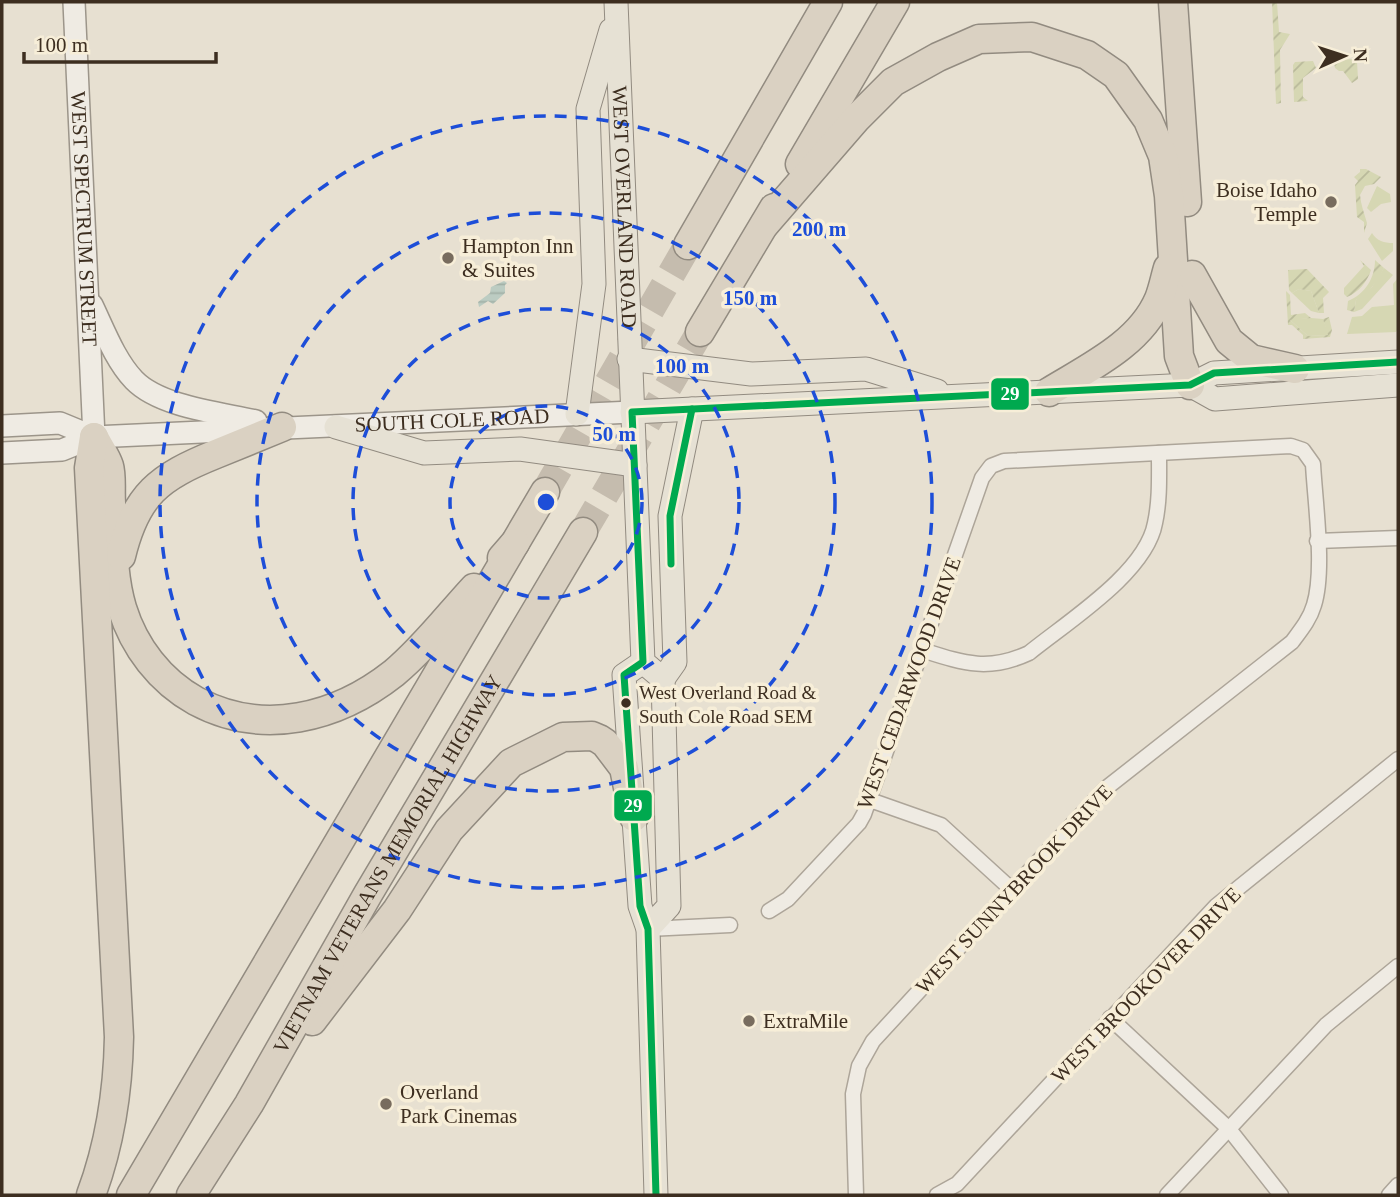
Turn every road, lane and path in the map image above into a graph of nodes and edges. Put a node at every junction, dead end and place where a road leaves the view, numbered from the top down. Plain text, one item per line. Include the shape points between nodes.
1 (74, 2) edge
2 (828, 2) edge
3 (895, 2) edge
4 (1173, 2) edge
5 (1183, 2) edge
6 (617, 6) edge
7 (1176, 62) junction
8 (765, 223) junction
9 (688, 245) tunnel mouth
10 (1172, 251) junction
11 (1192, 275) junction
12 (88, 298) junction
13 (700, 332) tunnel mouth
14 (629, 359) junction
15 (1398, 362) edge
16 (1294, 369) junction
17 (1398, 385) edge
18 (1190, 386) junction
19 (1049, 392) junction
20 (950, 395) junction
21 (692, 409) junction
22 (632, 412) junction
23 (577, 414) junction
24 (2, 426) edge
25 (282, 427) junction
26 (336, 427) junction
27 (94, 438) junction
28 (2, 453) edge
29 (1159, 453) junction
30 (635, 465) junction
31 (545, 492) tunnel mouth
32 (583, 532) tunnel mouth
33 (1398, 538) edge
34 (1317, 541) junction
35 (515, 544) junction
36 (116, 579) junction
37 (922, 650) junction
38 (643, 663) junction
39 (663, 679) junction
40 (1398, 759) edge
41 (870, 800) junction
42 (634, 817) junction
43 (1011, 889) junction
44 (769, 911) dead end
45 (730, 925) dead end
46 (648, 929) junction
47 (1398, 966) edge
48 (1110, 1018) junction
49 (249, 1104) junction
50 (1229, 1129) junction
51 (1398, 1185) edge
52 (91, 1195) edge
53 (131, 1195) edge
54 (191, 1195) edge
55 (656, 1195) edge
56 (856, 1195) edge
57 (937, 1195) edge
58 (1167, 1195) edge
59 (1281, 1195) edge
60 (1389, 1195) edge

1 - 12 main road, WEST SPECTRUM STREET
2 - 9 highway
3 - 8 highway
4 - 7 highway
5 - 7 highway
6 - 14 main road, WEST OVERLAND ROAD
6 - 23 main road via 588,109 594,284
7 - 11 highway
8 - 10 highway via 893,82 979,39 1032,37 1087,55 1116,75 1148,120 1163,156
8 - 13 highway
10 - 18 highway via 1179,356
10 - 19 highway via 1158,300 1136,333
11 - 16 highway via 1229,341 1251,359
11 - 18 highway via 1199,356
12 - 25 main road via 135,382 178,403
12 - 27 main road, WEST SPECTRUM STREET
14 - 20 main road via 751,374 866,369
14 - 22 main road, WEST OVERLAND ROAD
15 - 16 main road, SOUTH COLE ROAD
16 - 18 main road, SOUTH COLE ROAD via 1214,373
17 - 18 main road, SOUTH COLE ROAD via 1215,399
18 - 19 main road, SOUTH COLE ROAD
19 - 20 main road, SOUTH COLE ROAD
20 - 21 main road, SOUTH COLE ROAD
21 - 22 main road, SOUTH COLE ROAD
21 - 39 main road via 670,516 674,662
22 - 23 main road, SOUTH COLE ROAD
22 - 30 main road, WEST OVERLAND ROAD
23 - 26 main road, SOUTH COLE ROAD
24 - 27 main road, SOUTH COLE ROAD via 60,423
25 - 26 main road, SOUTH COLE ROAD
25 - 27 main road, SOUTH COLE ROAD
25 - 36 highway via 193,462 162,481 133,518
26 - 30 main road via 424,453 517,449
27 - 28 main road, SOUTH COLE ROAD via 61,450
27 - 36 highway via 109,467
27 - 52 highway via 89,468 119,1051 109,1135
29 - 34 street, WEST SUNNYBROOK DRIVE via 1291,446 1303,450 1313,464
29 - 37 street via 1155,526 1142,555 1124,577 1029,653 1013,660 967,664
29 - 37 street, WEST CEDARWOOD DRIVE via 1004,461 991,466 982,478
30 - 38 main road, WEST OVERLAND ROAD
31 - 35 highway
32 - 49 highway, VIETNAM VETERANS MEMORIAL HIGHWAY
33 - 34 street
34 - 43 street, WEST SUNNYBROOK DRIVE via 1319,583 1314,606 1292,642 1105,789
35 - 36 highway via 418,650 385,679 337,707 287,720 232,716 174,687 136,642
35 - 53 highway
37 - 41 street, WEST CEDARWOOD DRIVE
38 - 39 main road
38 - 42 main road via 624,675
39 - 46 main road via 669,906
40 - 48 street, WEST BROOKOVER DRIVE via 1216,906
41 - 43 street via 941,825
41 - 44 street, WEST CEDARWOOD DRIVE via 859,823 788,899
42 - 46 main road via 640,906
42 - 49 highway via 624,768 599,739 563,737 511,763 449,830 397,910
43 - 56 street, WEST SUNNYBROOK DRIVE via 873,1041 859,1066 853,1094
45 - 46 street
46 - 55 main road
47 - 50 street via 1326,1025
48 - 50 street
48 - 57 street, WEST BROOKOVER DRIVE via 957,1184
49 - 54 highway, VIETNAM VETERANS MEMORIAL HIGHWAY
50 - 58 street
50 - 59 street
51 - 60 street

